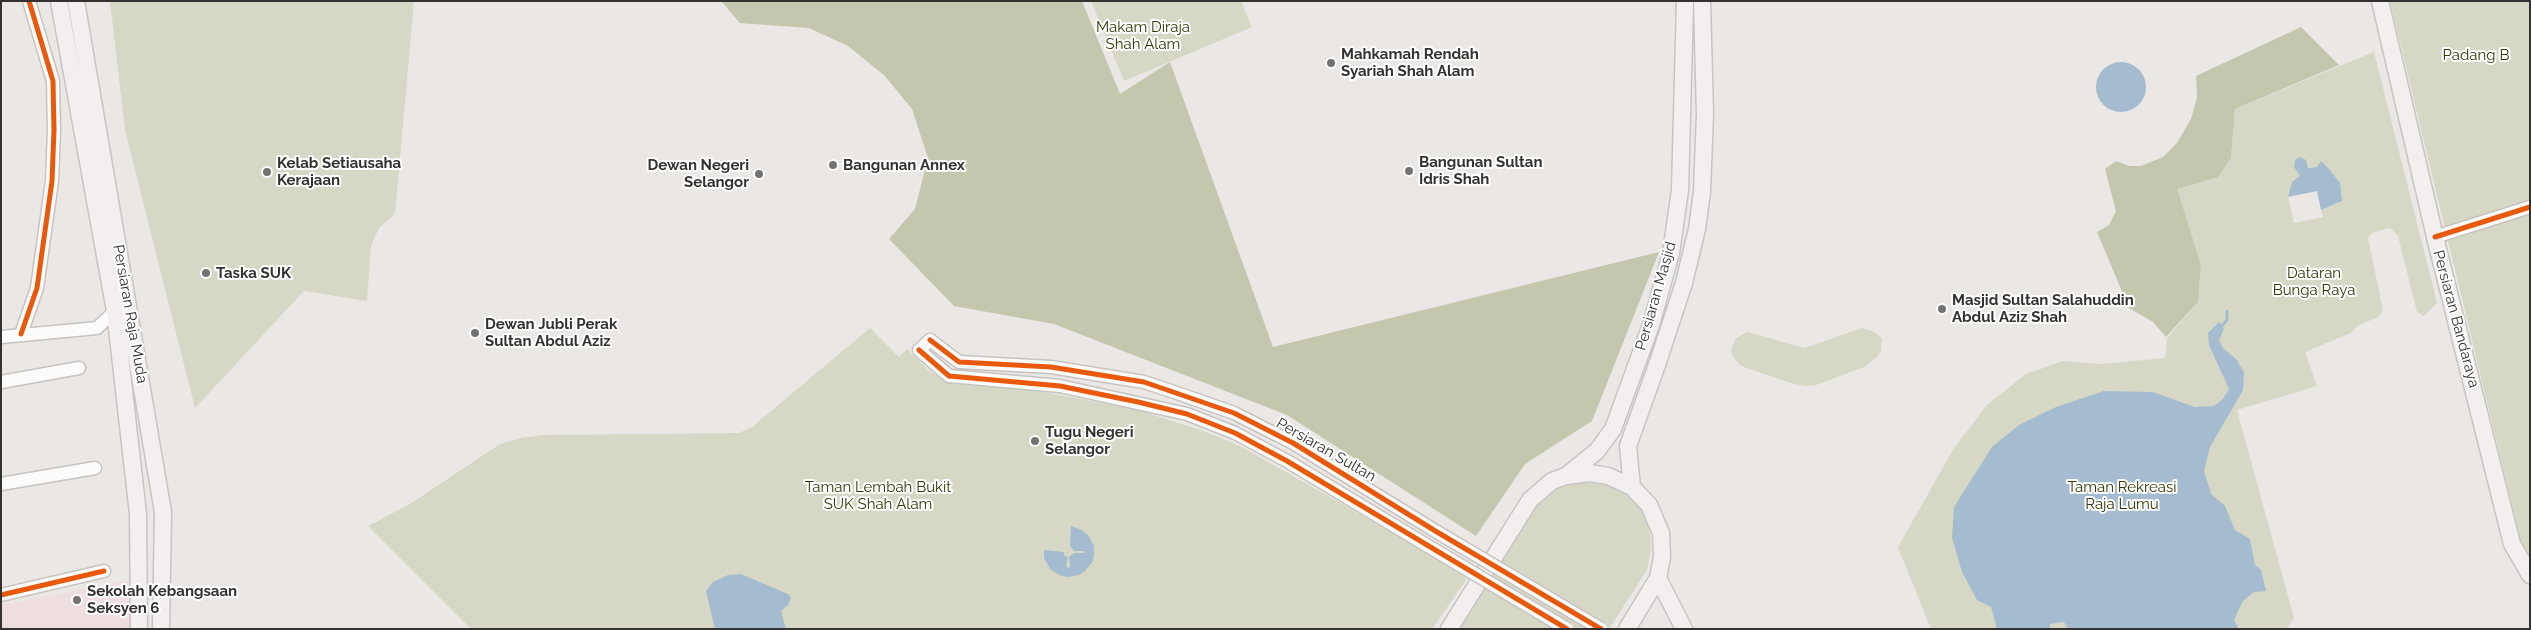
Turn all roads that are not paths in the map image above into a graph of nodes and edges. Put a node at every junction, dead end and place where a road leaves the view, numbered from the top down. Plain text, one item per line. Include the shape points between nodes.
1 (30, 1) edge
2 (60, 1) edge
3 (76, 1) edge
4 (1685, 1) edge
5 (1702, 1) edge
6 (2380, 1) edge
7 (2530, 207) edge
8 (2435, 237) junction
9 (115, 311) junction
10 (97, 328) junction
11 (21, 334) junction
12 (1, 337) edge
13 (118, 343) junction
14 (79, 368) dead end
15 (1, 382) edge
16 (96, 468) dead end
17 (1566, 476) junction
18 (1, 484) edge
19 (1632, 487) junction
20 (163, 518) junction
21 (138, 521) junction
22 (104, 571) dead end
23 (2530, 575) edge
24 (1658, 578) junction
25 (1, 595) edge
26 (138, 629) edge
27 (161, 629) edge
28 (1449, 629) edge
29 (1567, 629) edge
30 (1601, 629) edge
31 (1627, 629) edge
32 (1684, 629) edge

1 - 11 street via 52,80 54,130 52,181 37,288
2 - 9 main road, Persiaran Raja Muda
3 - 20 main road, Persiaran Raja Muda
4 - 17 main road, Persiaran Masjid via 1680,190 1671,253 1651,325 1613,429 1597,451
5 - 19 main road, Persiaran Masjid via 1705,114 1697,229 1684,283 1628,446
6 - 8 main road, Persiaran Bandaraya
7 - 8 street
8 - 23 main road, Persiaran Bandaraya via 2512,544
9 - 10 street
9 - 13 main road, Persiaran Raja Muda
10 - 11 street
10 - 13 street
11 - 12 street
13 - 21 main road, Persiaran Raja Muda
14 - 15 street
16 - 18 street
17 - 19 main road via 1590,473 1608,476
17 - 28 main road via 1552,481 1530,500
19 - 24 main road via 1649,505 1661,533 1662,557
20 - 21 main road
20 - 27 main road, Persiaran Raja Muda
21 - 26 main road, Persiaran Raja Muda
22 - 25 street
24 - 31 main road
24 - 32 main road
29 - 30 street, Persiaran Sultan, bridge via 1235,433 1187,414 1060,386 949,376 919,350 930,340 959,362 1051,367 1144,382 1227,411 1293,442

